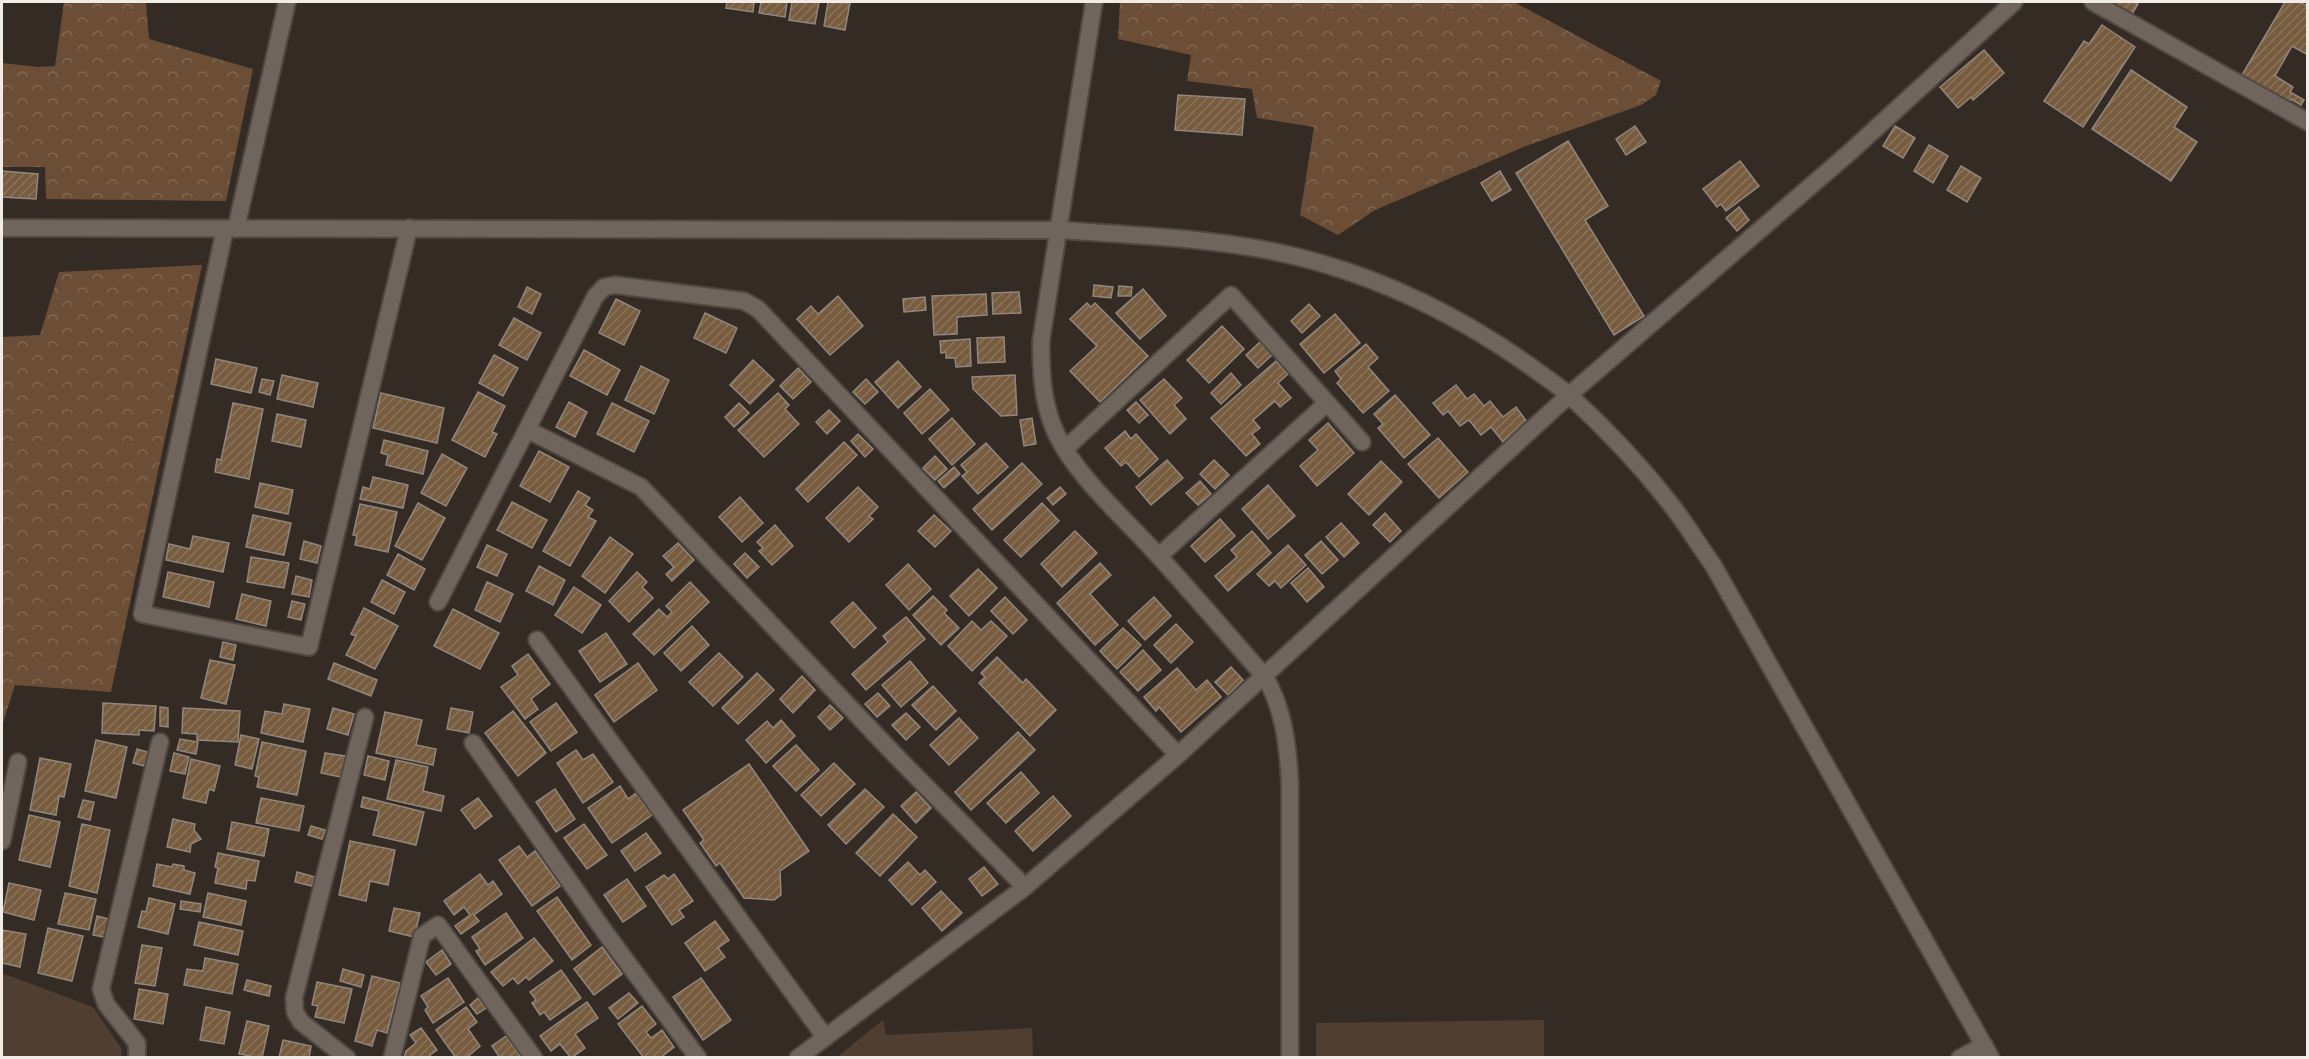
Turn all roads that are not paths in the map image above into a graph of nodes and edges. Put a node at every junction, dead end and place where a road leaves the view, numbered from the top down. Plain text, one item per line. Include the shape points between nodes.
1 (287, 2) edge
2 (1094, 2) edge
3 (2014, 2) edge
4 (2093, 2) edge
5 (2307, 122) edge
6 (2, 228) edge
7 (409, 228) junction
8 (231, 229) junction
9 (1059, 231) junction
10 (1569, 395) junction
11 (1326, 403) junction
12 (528, 430) junction
13 (1362, 442) dead end
14 (1065, 449) junction
15 (1159, 556) junction
16 (438, 602) dead end
17 (537, 640) dead end
18 (1265, 677) junction
19 (365, 717) dead end
20 (159, 742) dead end
21 (474, 743) dead end
22 (1178, 755) junction
23 (18, 762) dead end
24 (2, 841) edge
25 (1025, 887) junction
26 (825, 1037) junction
27 (1988, 1052) edge
28 (137, 1058) edge
29 (347, 1058) edge
30 (392, 1058) edge
31 (534, 1058) edge
32 (698, 1058) edge
33 (798, 1058) edge
34 (1290, 1058) edge
35 (1960, 1058) edge

1 - 8 street
2 - 9 street
3 - 10 street via 1850,152
4 - 5 street
6 - 8 street
7 - 8 street
7 - 8 street via 309,647 142,614
7 - 9 street
9 - 10 street via 1204,240 1321,262 1429,305 1496,342
9 - 14 street via 1041,340 1041,372 1053,426
10 - 18 street
10 - 27 street via 1669,502 1713,565
11 - 13 street
11 - 14 street via 1231,295
11 - 15 street
12 - 16 street
12 - 22 street via 595,297 604,287 615,285 744,301 758,309
12 - 25 street via 640,487
14 - 15 street via 1080,471
15 - 18 street
17 - 26 street
18 - 22 street
18 - 34 street via 1275,694 1288,750
19 - 29 street via 294,999 301,1022
20 - 28 street via 102,989 106,1004 137,1043
21 - 32 street via 607,936
22 - 25 street
23 - 24 street
25 - 26 street
26 - 33 street
27 - 35 street
30 - 31 street via 422,936 438,925

